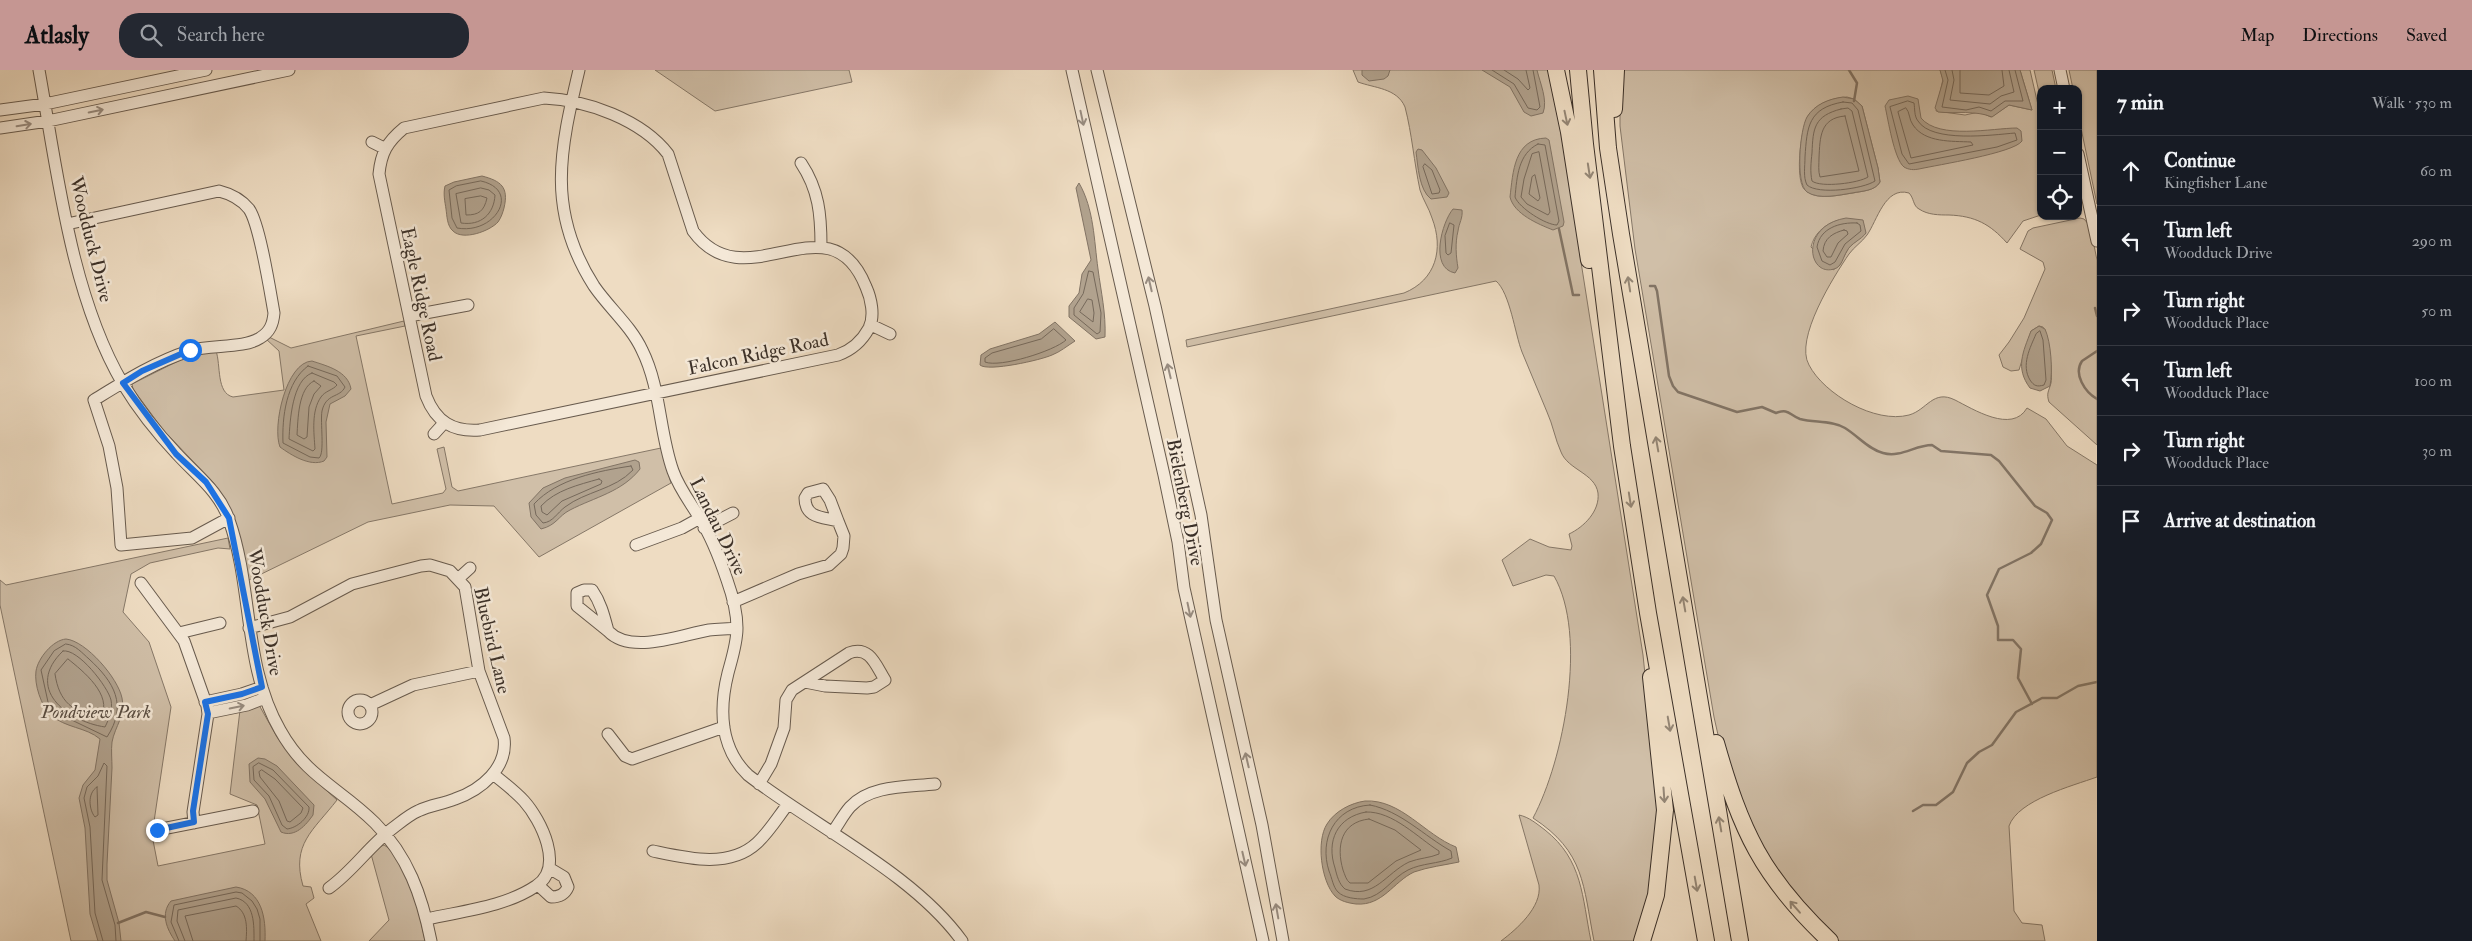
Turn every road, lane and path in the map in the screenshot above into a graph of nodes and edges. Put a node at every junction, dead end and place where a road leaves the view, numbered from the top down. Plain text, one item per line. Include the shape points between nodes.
1 (39, 70) edge
2 (206, 70) edge
3 (288, 70) edge
4 (579, 70) edge
5 (1072, 70) edge
6 (1097, 70) edge
7 (1556, 70) edge
8 (1578, 70) edge
9 (1602, 70) edge
10 (1616, 70) edge
11 (2060, 70) edge
12 (2063, 85) edge
13 (572, 101) junction
14 (45, 104) junction
15 (0, 110) edge
16 (48, 121) junction
17 (0, 128) edge
18 (372, 142) dead end
19 (384, 148) junction
20 (1608, 148) junction
21 (802, 163) dead end
22 (2082, 172) edge
23 (67, 224) junction
24 (2097, 241) edge
25 (821, 246) junction
26 (468, 305) dead end
27 (409, 316) junction
28 (871, 325) junction
29 (890, 334) dead end
30 (1613, 365) junction
31 (123, 383) junction
32 (656, 392) junction
33 (444, 423) junction
34 (434, 434) dead end
35 (733, 513) dead end
36 (229, 518) junction
37 (838, 521) dead end
38 (702, 523) junction
39 (636, 545) dead end
40 (470, 568) dead end
41 (459, 578) junction
42 (141, 583) dead end
43 (1644, 590) junction
44 (733, 602) junction
45 (220, 623) dead end
46 (249, 628) junction
47 (737, 628) junction
48 (608, 630) dead end
49 (179, 633) junction
50 (1692, 652) junction
51 (479, 671) junction
52 (805, 682) junction
53 (263, 693) junction
54 (370, 705) dead end
55 (207, 707) junction
56 (724, 727) junction
57 (608, 734) dead end
58 (493, 774) junction
59 (759, 784) junction
60 (935, 784) dead end
61 (788, 804) junction
62 (253, 811) dead end
63 (194, 822) junction
64 (157, 830) dead end
65 (832, 833) junction
66 (385, 834) junction
67 (653, 851) dead end
68 (549, 868) junction
69 (538, 886) junction
70 (329, 888) dead end
71 (427, 919) junction
72 (432, 941) edge
73 (962, 941) edge
74 (1263, 941) edge
75 (1283, 941) edge
76 (1642, 941) edge
77 (1706, 941) edge
78 (1740, 941) edge
79 (1830, 941) edge

1 - 14 street, Woodduck Drive
2 - 14 street
16 -> 3 street
4 - 13 street, Landau Drive
5 -> 74 street, Bielenberg Drive via 1164,475 1184,588
75 -> 6 street, Bielenberg Drive via 1262,826 1216,620 1201,515 1153,296
7 -> 30 highway via 1592,277
8 -> 30 highway
9 - 20 highway
10 - 20 highway via 1615,106
11 - 12 street
13 - 19 street via 544,98 414,125 398,133
13 - 25 street via 610,114 660,144 668,154 693,231 717,253 751,259
13 - 32 street, Landau Drive via 560,174 561,196 571,236 604,301 631,331 642,349
14 - 15 street
14 - 16 street, Woodduck Drive
17 -> 16 street
16 - 23 street, Woodduck Drive
18 - 19 street
19 - 27 street, Eagle Ridge Road via 379,174
50 -> 20 highway
21 - 25 street via 818,197
22 - 24 street
23 - 31 street, Woodduck Drive via 97,328
23 - 31 street via 219,191 238,198 254,221 274,313 269,331 252,342 190,350
25 - 28 street via 840,252 859,271 870,298
26 - 27 street
27 - 33 street, Eagle Ridge Road via 426,396 435,416
28 - 29 street
28 - 32 street, Falcon Ridge Road via 858,343 838,355
30 -> 43 highway
31 - 36 street, Woodduck Drive via 176,454 206,482
31 - 36 street via 94,400 109,446 117,488 121,545 187,539
32 - 33 street via 480,430 466,431
32 - 38 street, Landau Drive via 672,470
33 - 34 street
35 - 38 street
36 - 46 street, Woodduck Drive
37 - 44 street via 844,536 843,548 830,565 798,574
38 - 39 street
38 - 44 street, Landau Drive via 722,566
40 - 41 street
41 - 46 street, Bluebird Lane via 440,567 421,566 352,584 290,617
41 - 51 street, Bluebird Lane via 468,596
42 - 49 street
43 -> 76 highway via 1665,810 1656,894
43 -> 77 highway
44 - 47 street, Landau Drive
45 - 49 street
46 - 53 street, Woodduck Drive
47 - 48 street via 655,641 625,642
47 - 56 street, Landau Drive via 725,688
49 - 55 street
78 -> 50 highway
79 -> 50 highway via 1784,894 1745,830 1725,776
51 - 54 street via 414,685
51 - 58 street, Bluebird Lane via 504,738 503,755
52 - 52 street via 867,688 885,680 871,656 855,650
52 - 59 street via 792,690 786,700 784,728 771,764
53 - 55 street via 242,694
53 - 66 street, Woodduck Drive via 282,734 302,763
55 - 63 street
56 - 57 street via 632,759 625,756
56 - 59 street, Landau Drive via 733,758
58 - 66 street, Bluebird Lane via 473,791 417,812
58 - 68 street via 516,792 534,815 546,844
59 - 61 street, Landau Drive
60 - 65 street via 880,790 864,796 850,807
61 - 65 street, Landau Drive
61 - 67 street via 757,844 732,857 699,858
62 - 63 street
63 - 64 street
65 - 73 street, Landau Drive via 910,888 943,917
66 - 70 street, Bluebird Lane via 362,855 345,877
66 - 71 street, Woodduck Drive via 411,873
68 - 69 street
68 - 69 street via 564,877 568,886 566,891 551,897
69 - 71 street via 488,905
71 - 72 street, Woodduck Drive

